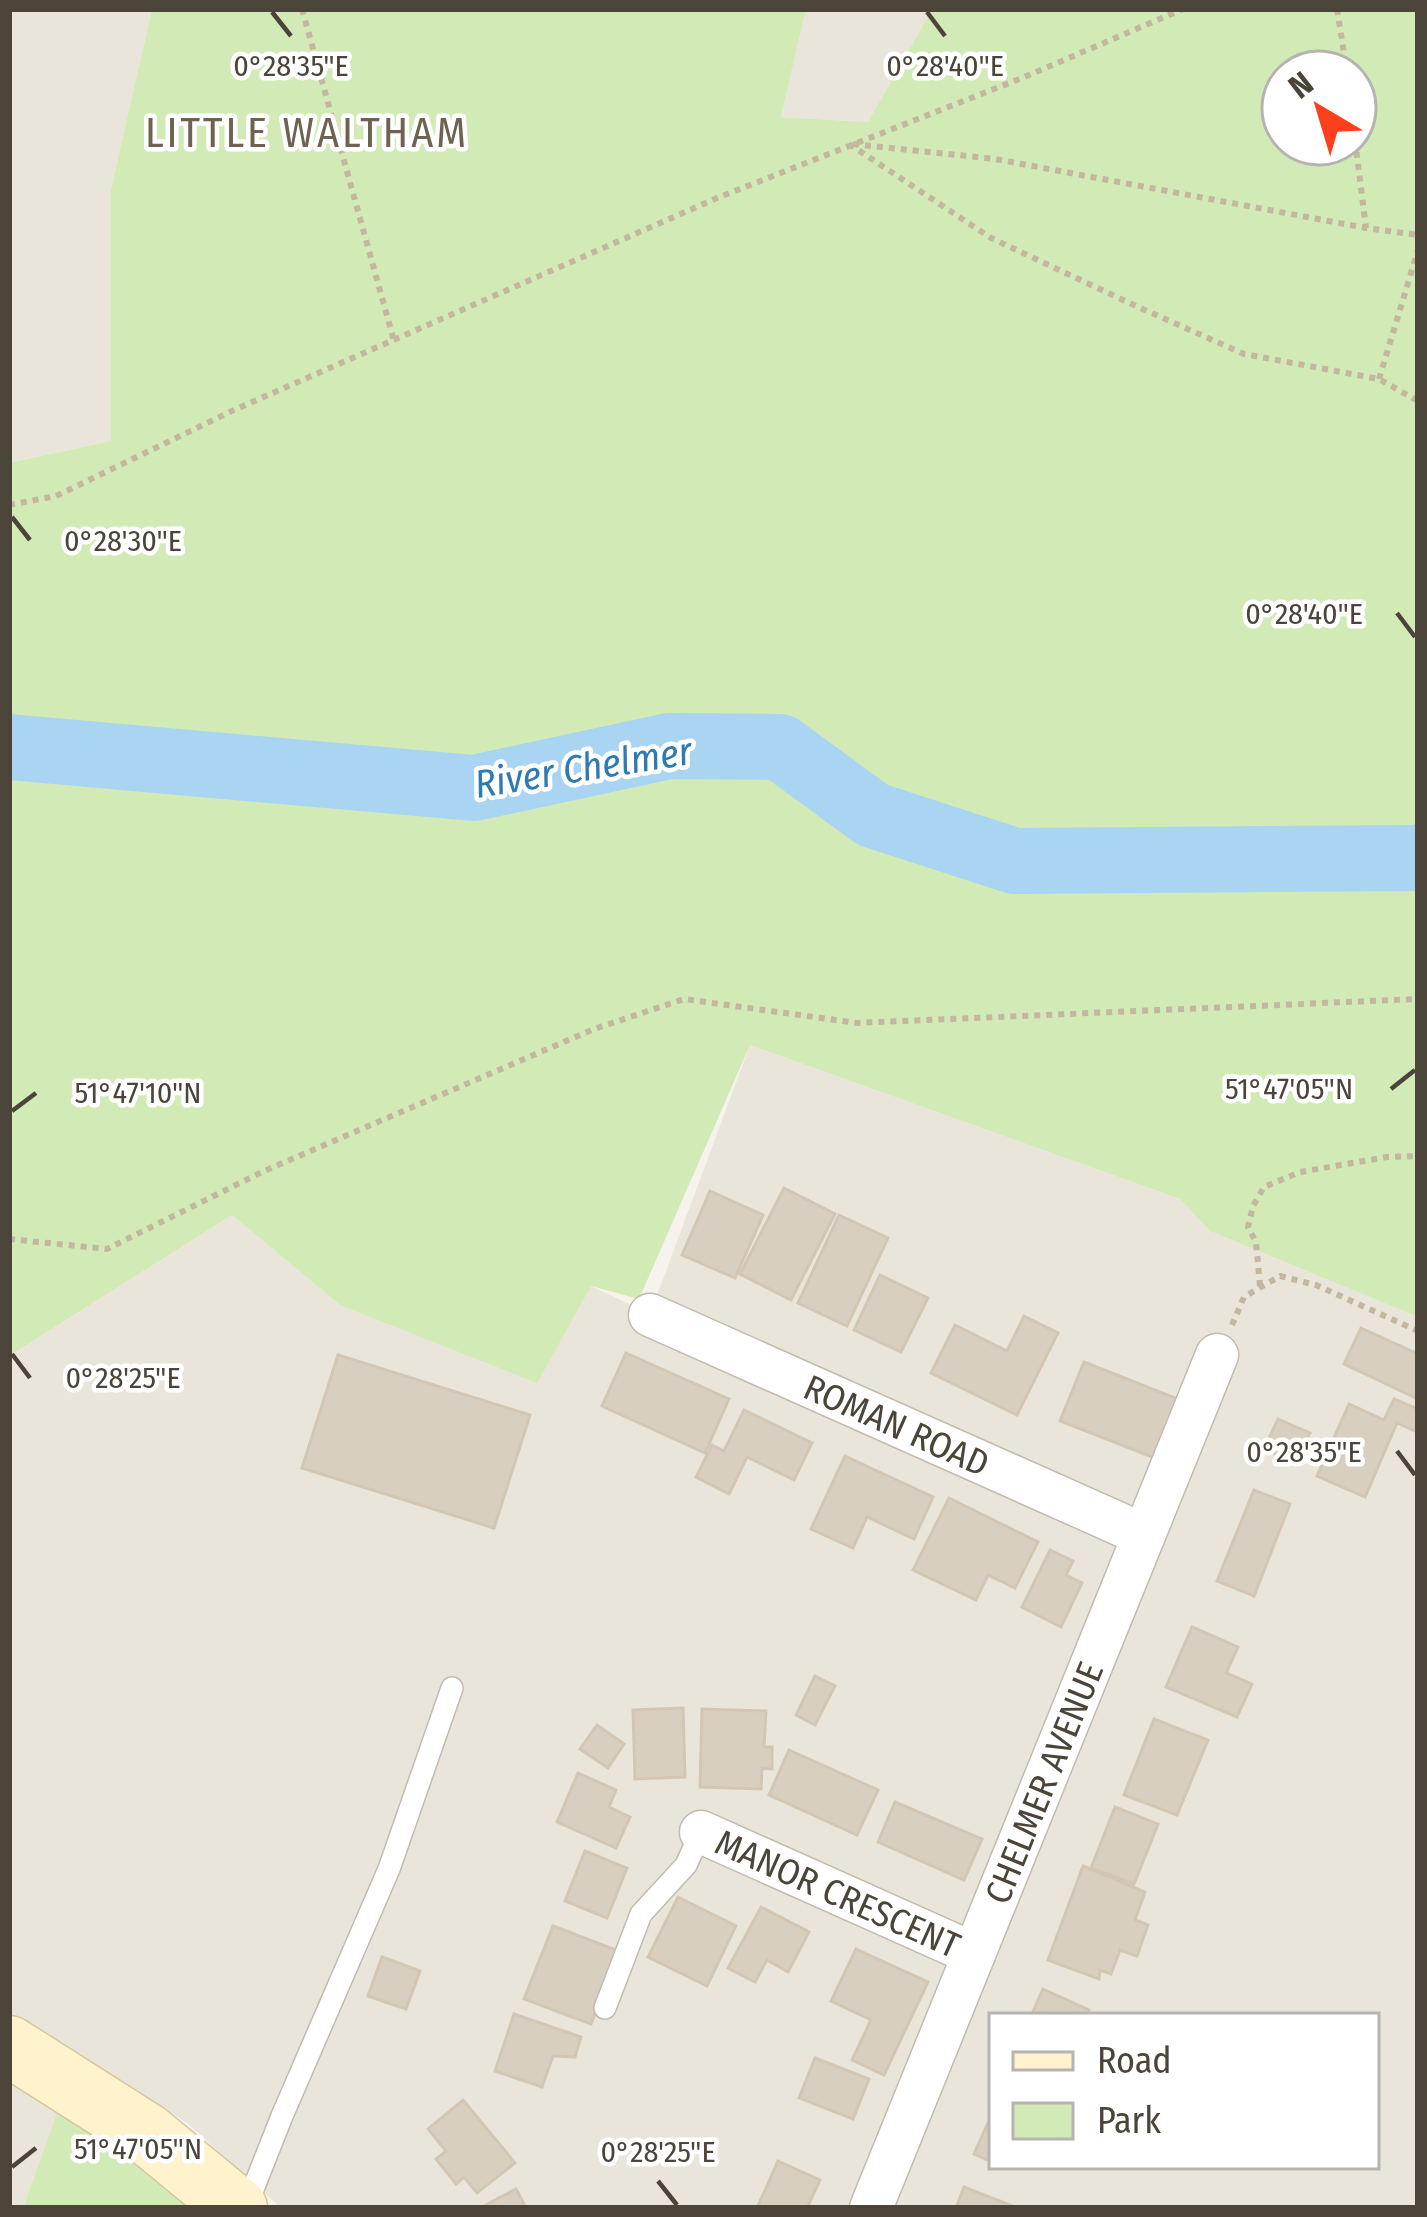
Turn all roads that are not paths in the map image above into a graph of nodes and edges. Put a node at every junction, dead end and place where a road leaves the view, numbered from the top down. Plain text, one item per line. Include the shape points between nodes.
1 (650, 1315) dead end
2 (1217, 1355) road end
3 (1144, 1535) junction
4 (452, 1688) dead end
5 (701, 1832) joint
6 (974, 1954) junction
7 (605, 2008) dead end
8 (9, 2046) edge
9 (242, 2208) edge
10 (871, 2208) edge

1 - 3 street, ROMAN ROAD
2 - 3 street, CHELMER AVENUE
3 - 6 street, CHELMER AVENUE
4 - 9 lane via 389,1868
5 - 6 street, MANOR CRESCENT
5 - 7 lane via 686,1865 641,1914
6 - 10 street, CHELMER AVENUE
8 - 9 main road via 146,2133

